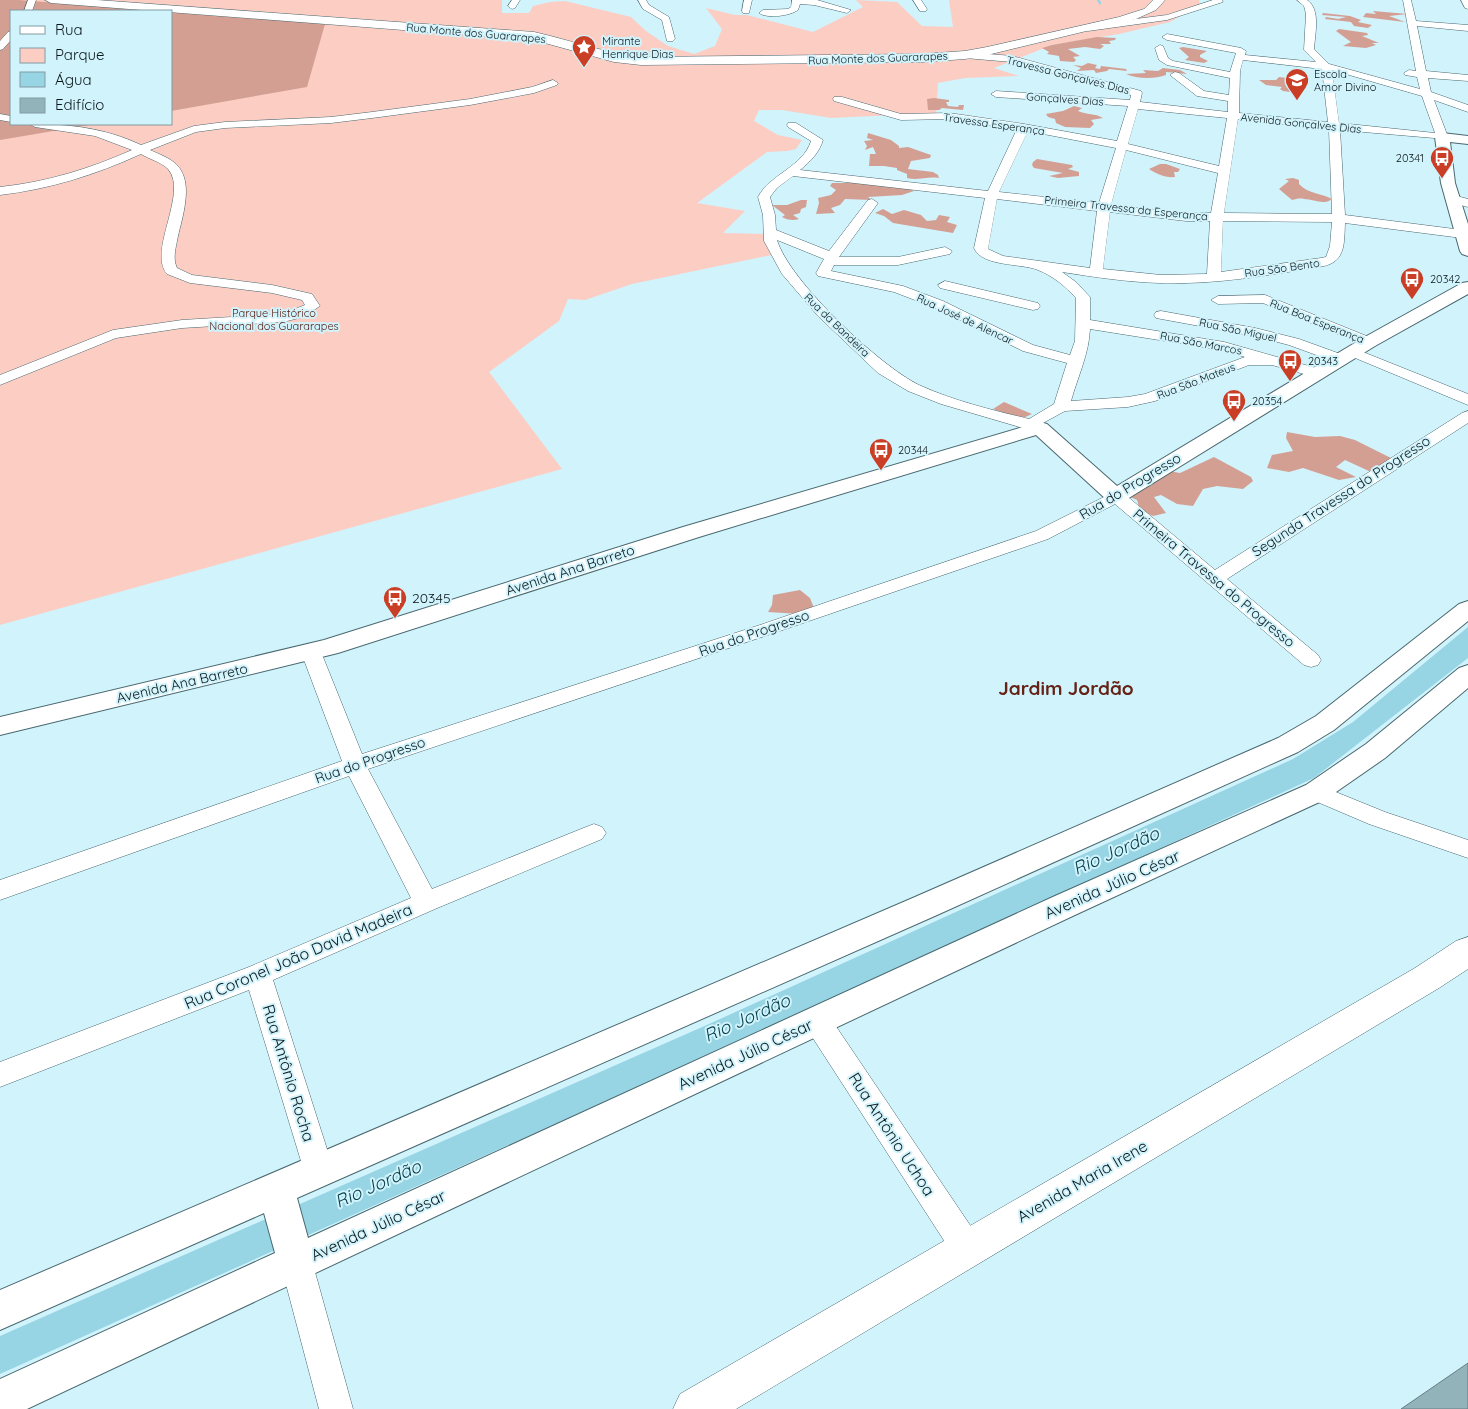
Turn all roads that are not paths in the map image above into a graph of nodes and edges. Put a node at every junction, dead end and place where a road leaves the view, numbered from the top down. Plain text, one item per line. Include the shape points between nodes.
1 (51, 0) edge
2 (642, 0) edge
3 (748, 0) edge
4 (917, 0) edge
5 (1159, 0) edge
6 (1217, 0) edge
7 (1293, 0) edge
8 (1407, 0) edge
9 (1465, 0) edge
10 (73, 1) edge
11 (796, 1) edge
12 (1306, 2) edge
13 (1468, 6) edge
14 (923, 9) dead end
15 (847, 10) dead end
16 (746, 11) dead end
17 (763, 12) dead end
18 (1412, 23) junction
19 (1088, 28) junction
20 (1468, 28) edge
21 (10, 35) edge
22 (1167, 37) dead end
23 (670, 38) dead end
24 (0, 48) edge
25 (998, 48) junction
26 (1165, 50) dead end
27 (965, 55) junction
28 (1211, 56) dead end
29 (1240, 56) junction
30 (1011, 59) junction
31 (1330, 66) junction
32 (1383, 70) dead end
33 (1403, 72) dead end
34 (1176, 74) dead end
35 (1422, 74) junction
36 (1235, 76) junction
37 (1468, 78) edge
38 (1082, 80) junction
39 (553, 83) dead end
40 (1061, 83) dead end
41 (999, 91) dead end
42 (1426, 91) junction
43 (838, 99) dead end
44 (1235, 99) junction
45 (1134, 104) junction
46 (1468, 104) edge
47 (1468, 109) edge
48 (1233, 116) junction
49 (42, 125) edge
50 (792, 125) dead end
51 (1334, 126) junction
52 (1024, 127) junction
53 (1442, 137) junction
54 (1468, 140) edge
55 (1120, 145) junction
56 (140, 149) junction
57 (1224, 171) junction
58 (791, 172) junction
59 (0, 191) edge
60 (992, 195) junction
61 (1461, 201) edge
62 (872, 203) dead end
63 (1104, 207) junction
64 (1217, 217) junction
65 (1338, 218) junction
66 (769, 232) junction
67 (1462, 234) junction
68 (945, 251) dead end
69 (1468, 252) edge
70 (1029, 263) junction
71 (1096, 272) junction
72 (820, 275) junction
73 (1214, 277) junction
74 (945, 285) dead end
75 (1468, 288) edge
76 (1008, 300) junction
77 (1218, 300) dead end
78 (1033, 306) dead end
79 (1161, 315) dead end
80 (977, 322) junction
81 (1082, 324) junction
82 (1369, 342) junction
83 (1347, 356) junction
84 (1275, 360) junction
85 (1077, 361) junction
86 (1318, 373) junction
87 (0, 380) edge
88 (1468, 400) edge
89 (1061, 406) junction
90 (1468, 416) edge
91 (1036, 426) junction
92 (1116, 496) junction
93 (1215, 578) junction
94 (1468, 609) edge
95 (311, 652) junction
96 (1311, 660) dead end
97 (1468, 674) edge
98 (0, 726) edge
99 (355, 765) junction
100 (1316, 792) junction
101 (594, 833) dead end
102 (1468, 849) edge
103 (0, 890) edge
104 (426, 902) junction
105 (1468, 951) edge
106 (258, 975) junction
107 (818, 1021) junction
108 (0, 1075) edge
109 (319, 1171) junction
110 (277, 1192) junction
111 (967, 1248) junction
112 (296, 1258) junction
113 (0, 1310) edge
114 (8, 1401) edge
115 (336, 1409) edge
116 (695, 1409) edge

1 - 10 main road, Rua Monte dos Guararapes
2 - 23 street via 646,7 666,19
3 - 16 street
4 - 14 street
5 - 19 main road, Rua Monte dos Guararapes via 1155,7 1140,14
6 - 19 street via 1219,2 1204,4 1168,18
7 - 12 street
8 - 18 street
9 - 13 street
10 - 27 main road, Rua Monte dos Guararapes via 534,36 614,58 641,61
11 - 15 street
11 - 17 street via 790,12
12 - 31 street via 1311,22 1309,50
18 - 20 street
18 - 35 street
19 - 25 main road, Rua Monte dos Guararapes
21 - 24 street
22 - 29 street
25 - 27 main road, Rua Monte dos Guararapes
25 - 30 street
26 - 36 street via 1164,60 1170,63
27 - 30 street, Travessa Gonçalves Dias
28 - 29 street
29 - 31 street
29 - 36 street
30 - 38 street, Travessa Gonçalves Dias
31 - 32 street
31 - 42 street
31 - 51 street, Rua São Bento
33 - 35 street
34 - 44 street via 1201,94
35 - 37 street
35 - 42 street
36 - 44 street
38 - 40 street
38 - 45 street, Travessa Gonçalves Dias via 1136,93
39 - 56 street via 534,90 470,102 372,116 194,129
41 - 45 street, Gonçalves Dias
42 - 46 street
42 - 47 street
42 - 53 street
43 - 52 street, Travessa Esperança via 901,117 949,116
44 - 48 street
45 - 48 street, Avenida Gonçalves Dias
45 - 55 street, Travessa Gonçalves Dias
48 - 51 street, Avenida Gonçalves Dias
48 - 57 street
49 - 56 street via 95,132
50 - 58 street, Rua da Bandeira via 817,140 815,150
51 - 53 street, Avenida Gonçalves Dias
51 - 65 street, Rua São Bento
52 - 55 street, Travessa Esperança
52 - 60 street
53 - 54 street, Avenida Gonçalves Dias
53 - 61 street via 1448,183
55 - 57 street, Travessa Esperança
55 - 63 street, Travessa Gonçalves Dias
56 - 59 street via 80,175 34,187
56 - 87 street via 174,169 179,180 173,235 167,253 169,268 190,279 307,296 313,306 283,318 182,324 113,334
57 - 64 street
58 - 60 street, Primeira Travessa da Esperança
58 - 66 street, Rua da Bandeira via 764,195
60 - 63 street, Primeira Travessa da Esperança
60 - 70 street via 982,251 994,258
61 - 67 street
62 - 72 street
63 - 64 street, Primeira Travessa da Esperança via 1186,217
63 - 71 street, Travessa Gonçalves Dias
64 - 65 street, Primeira Travessa da Esperança
64 - 73 street
65 - 67 street, Primeira Travessa da Esperança
65 - 73 street, Rua São Bento via 1338,240 1332,259
66 - 72 street
66 - 72 street, Rua da Bandeira via 773,246
67 - 69 street
68 - 72 street
70 - 71 street, Rua São Bento
70 - 81 street via 1064,278 1077,290 1083,297
71 - 73 street, Rua São Bento via 1142,278
72 - 80 street, Rua José de Alencar via 898,289
72 - 91 street, Rua da Bandeira via 846,335 896,379 956,404
74 - 76 street
75 - 82 street, Rua do Progresso
76 - 78 street
76 - 80 street
77 - 82 street, Rua Boa Esperança via 1265,299
79 - 83 street, Rua São Miguel via 1256,332
80 - 85 street, Rua José de Alencar via 1028,348
81 - 84 street, Rua São Marcos via 1224,346
81 - 85 street
82 - 83 street, Rua do Progresso
83 - 86 street, Rua do Progresso
83 - 88 street, Rua São Miguel
84 - 86 street, Rua São Marcos
84 - 89 street, Rua São Mateus via 1247,361 1149,398
85 - 89 street
86 - 92 street, Rua do Progresso
89 - 91 street, Rua São Mateus
90 - 93 street, Segunda Travessa do Progresso
91 - 92 street
91 - 95 street, Avenida Ana Barreto
92 - 93 street, Primeira Travessa do Progresso
92 - 99 street, Rua do Progresso via 1042,535
93 - 96 street, Primeira Travessa do Progresso
94 - 109 street via 1325,723 1288,745
95 - 98 street, Avenida Ana Barreto
95 - 99 street
97 - 100 street, Avenida Júlio César via 1396,736
99 - 103 street, Rua do Progresso
99 - 104 street
100 - 102 street via 1377,818
100 - 107 street, Avenida Júlio César
101 - 104 street, Rua Coronel João David Madeira
104 - 106 street, Rua Coronel João David Madeira
105 - 111 main road, Avenida Maria Irene
106 - 108 street, Rua Coronel João David Madeira
106 - 109 street, Rua Antônio Rocha
107 - 111 street, Rua Antônio Uchoa
107 - 112 street, Avenida Júlio César
109 - 110 street
110 - 112 street
110 - 113 street
111 - 116 main road, Avenida Maria Irene
112 - 114 street, Avenida Júlio César
112 - 115 street

